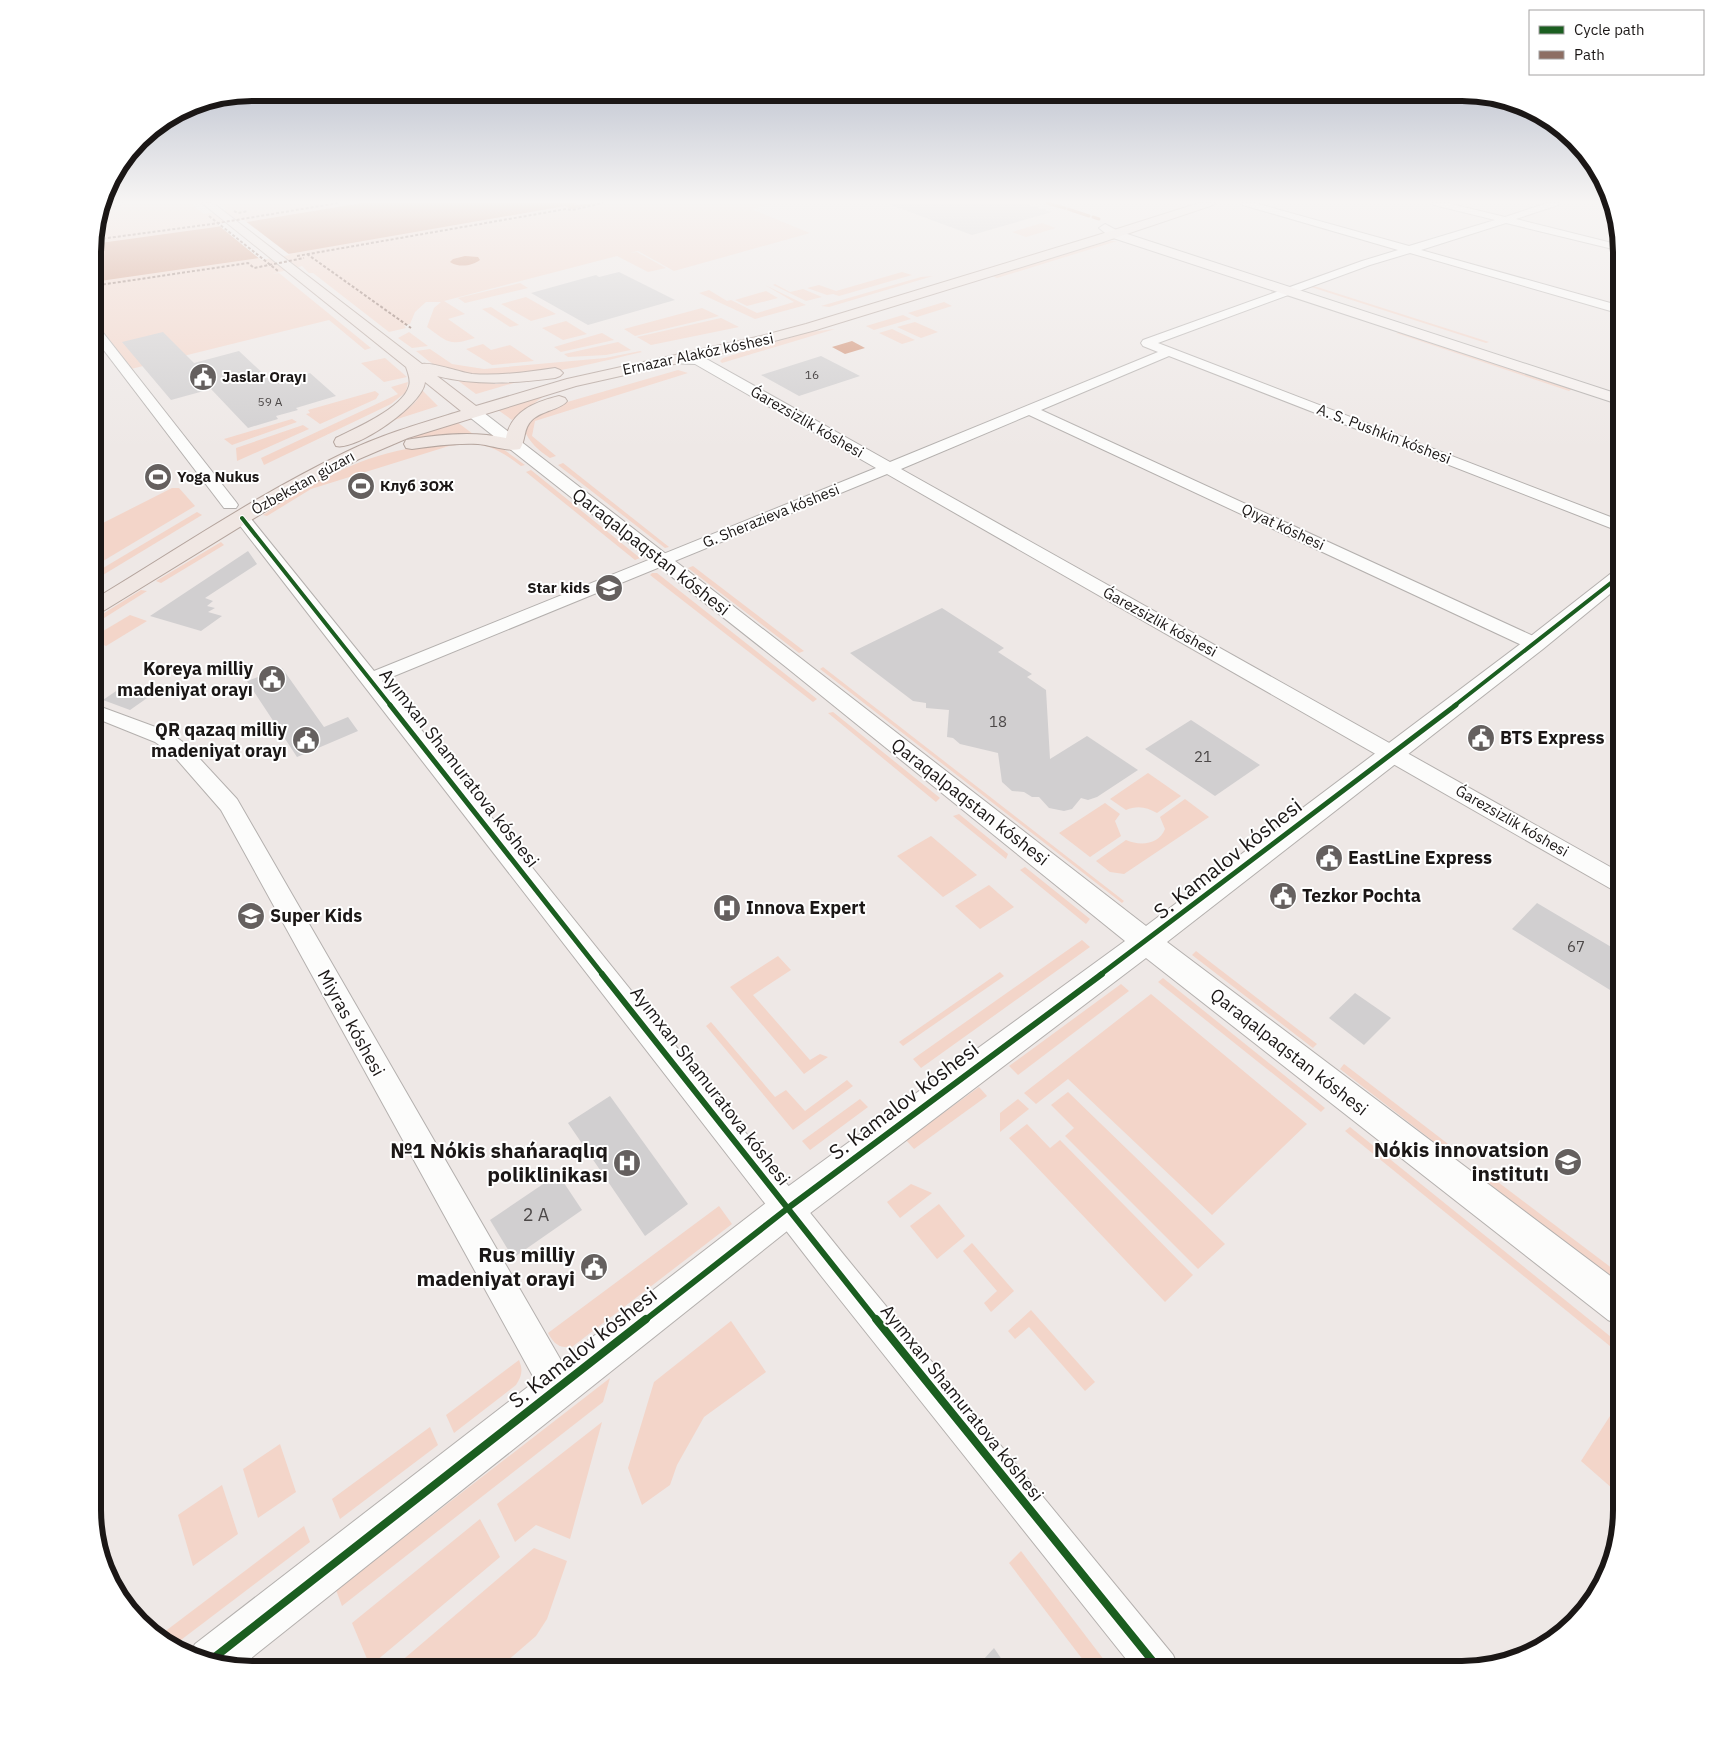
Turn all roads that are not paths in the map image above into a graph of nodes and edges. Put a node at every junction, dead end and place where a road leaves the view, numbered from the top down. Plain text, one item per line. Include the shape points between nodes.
1 (312, 285) edge
2 (938, 285) edge
3 (1281, 285) edge
4 (1309, 285) edge
5 (1533, 285) edge
6 (1296, 290) junction
7 (906, 294) junction
8 (1613, 308) edge
9 (102, 339) edge
10 (763, 340) junction
11 (1170, 351) junction
12 (672, 360) junction
13 (698, 360) junction
14 (412, 363) junction
15 (583, 369) junction
16 (1613, 388) edge
17 (1613, 397) edge
18 (467, 408) junction
19 (1030, 410) junction
20 (342, 442) junction
21 (514, 445) junction
22 (324, 469) junction
23 (889, 469) junction
24 (236, 512) junction
25 (201, 523) dead end
26 (1613, 523) edge
27 (662, 560) junction
28 (1613, 582) edge
29 (102, 603) edge
30 (1535, 644) junction
31 (370, 679) junction
32 (102, 713) edge
33 (1392, 753) junction
34 (1613, 879) edge
35 (1146, 942) junction
36 (788, 1208) junction
37 (1613, 1300) edge
38 (558, 1388) junction
39 (216, 1656) edge
40 (1152, 1661) edge

1 - 14 main road, Qaraqalpaqstan kóshesi
2 - 7 main road, Ernazar Alakóz kóshesi
3 - 6 main road
4 - 6 street
5 - 8 street
6 - 11 street, A. S. Pushkin kóshesi via 1147,343
6 - 16 main road
6 - 17 main road
7 - 10 main road, Ernazar Alakóz kóshesi
7 - 15 main road, Ernazar Alakóz kóshesi via 764,330
9 - 24 street, Ayımxan Shamuratova kóshesi
10 - 12 main road, Ernazar Alakóz kóshesi
10 - 13 main road
11 - 19 street, G. Sherazieva kóshesi
11 - 26 street, A. S. Pushkin kóshesi
12 - 13 street
12 - 18 main road, Ernazar Alakóz kóshesi
13 - 21 main road via 546,405 523,418 517,426
13 - 23 street, Ǵarezsizlik kóshesi
14 - 15 main road via 445,375 481,380 506,380
14 - 18 main road, Qaraqalpaqstan kóshesi
14 - 20 main road via 418,378 412,397
15 - 18 main road, Ernazar Alakóz kóshesi
18 - 20 main road, Ózbekstan gúzarı
18 - 21 street, Qaraqalpaqstan kóshesi
18 - 22 main road, Ózbekstan gúzarı via 373,445
19 - 23 street, G. Sherazieva kóshesi
19 - 30 street, Qıyat kóshesi
20 - 24 main road, Ózbekstan gúzarı via 313,457
21 - 22 main road via 479,438 428,441 382,450
21 - 27 street, Qaraqalpaqstan kóshesi
22 - 24 main road, Ózbekstan gúzarı
23 - 27 street, G. Sherazieva kóshesi
23 - 33 street, Ǵarezsizlik kóshesi
24 - 25 main road, Ózbekstan gúzarı
24 - 29 main road, Ózbekstan gúzarı
24 - 31 street, Ayımxan Shamuratova kóshesi
27 - 31 street, G. Sherazieva kóshesi
27 - 35 street, Qaraqalpaqstan kóshesi
28 - 30 street, S. Kamalov kóshesi
30 - 33 street, S. Kamalov kóshesi
31 - 36 street, Ayımxan Shamuratova kóshesi
32 - 38 street, Miyras kóshesi via 162,737 180,750 229,805
33 - 34 street, Ǵarezsizlik kóshesi
33 - 35 street, S. Kamalov kóshesi
35 - 36 street, S. Kamalov kóshesi
35 - 37 street, Qaraqalpaqstan kóshesi
36 - 38 street, S. Kamalov kóshesi
36 - 40 street, Ayımxan Shamuratova kóshesi
38 - 39 street, S. Kamalov kóshesi

